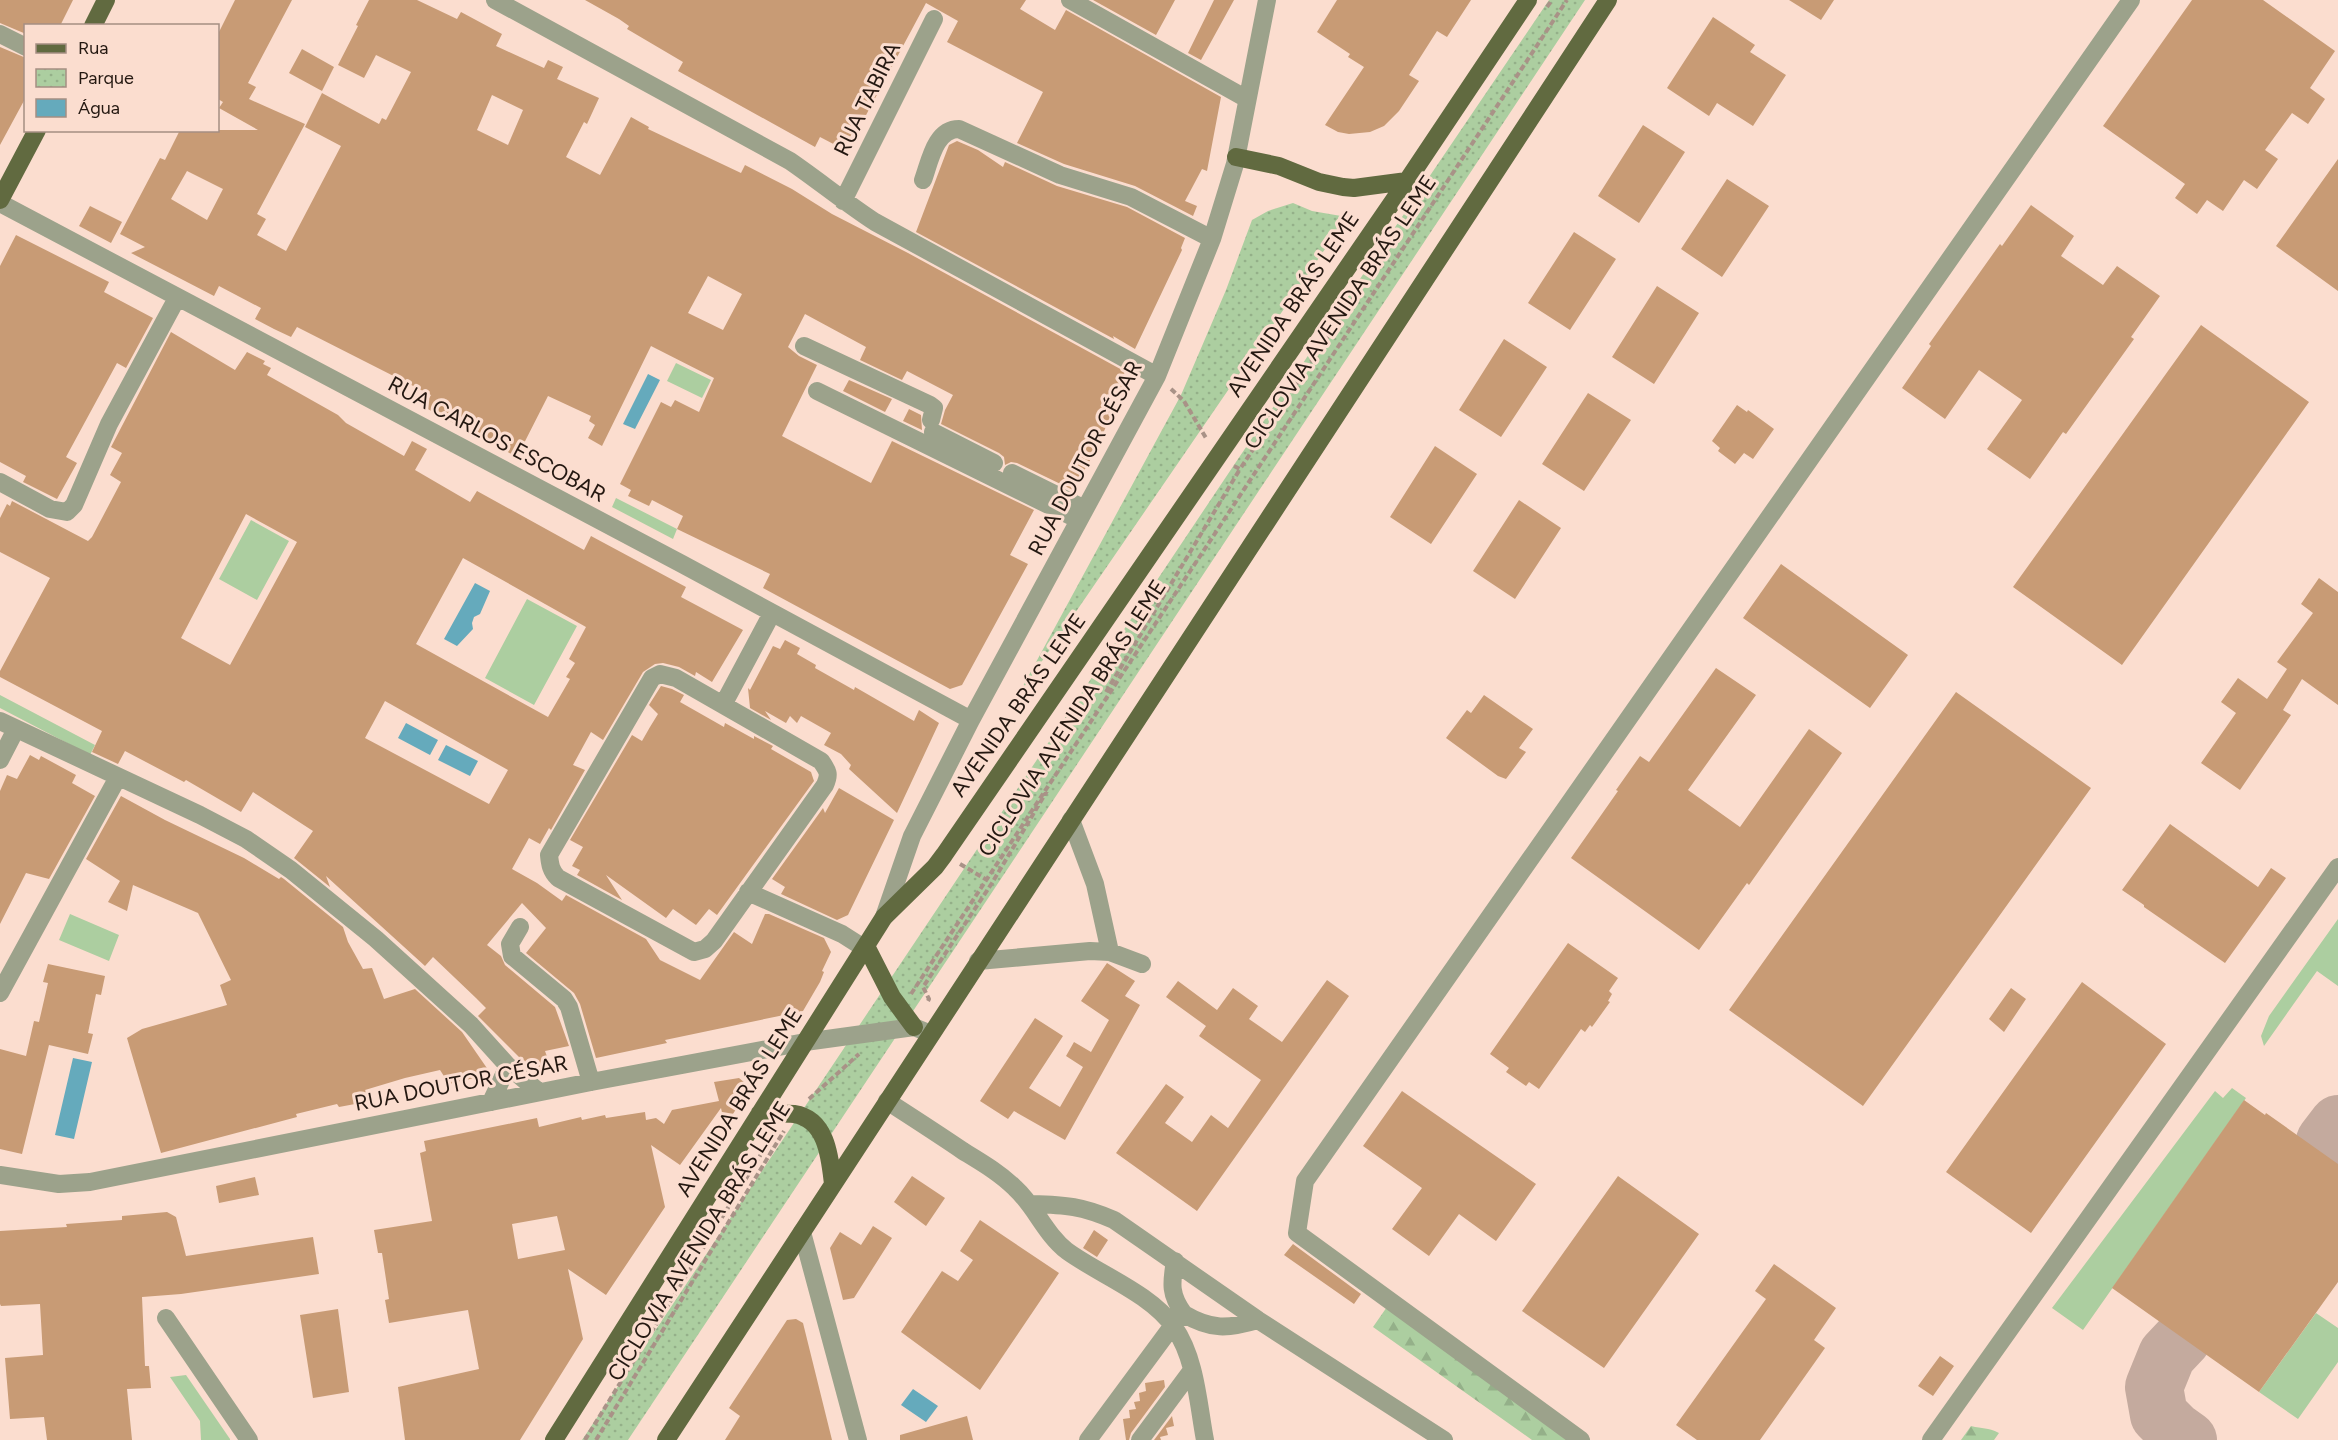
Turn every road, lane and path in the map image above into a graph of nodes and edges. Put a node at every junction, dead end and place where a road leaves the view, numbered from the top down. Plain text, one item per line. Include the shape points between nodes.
1 (106, 0) edge
2 (495, 0) edge
3 (1071, 0) edge
4 (1267, 0) edge
5 (1528, 0) edge
6 (1567, 0) edge
7 (1608, 0) edge
8 (2131, 0) edge
9 (934, 19) dead end
10 (94, 24) edge
11 (0, 34) edge
12 (24, 46) edge
13 (1247, 99) junction
14 (35, 132) edge
15 (1236, 157) junction
16 (923, 180) dead end
17 (1407, 181) junction
18 (843, 201) junction
19 (0, 202) edge
20 (1212, 240) junction
21 (177, 298) junction
22 (804, 345) dead end
23 (1157, 376) junction
24 (817, 391) dead end
25 (994, 463) dead end
26 (1240, 469) dead end
27 (1012, 473) dead end
28 (0, 482) edge
29 (1082, 515) junction
30 (772, 613) junction
31 (723, 705) junction
32 (970, 720) junction
33 (8, 725) edge
34 (1076, 743) junction
35 (0, 760) edge
36 (118, 777) junction
37 (1071, 820) junction
38 (944, 855) junction
39 (2338, 867) edge
40 (986, 879) junction
41 (992, 883) junction
42 (748, 892) junction
43 (884, 917) junction
44 (520, 927) dead end
45 (865, 947) junction
46 (1110, 952) junction
47 (978, 961) junction
48 (1142, 963) dead end
49 (0, 993) edge
50 (901, 1010) junction
51 (920, 1029) junction
52 (805, 1042) junction
53 (865, 1049) dead end
54 (508, 1066) junction
55 (591, 1082) junction
56 (538, 1092) junction
57 (887, 1101) junction
58 (491, 1102) junction
59 (760, 1113) junction
60 (790, 1114) junction
61 (0, 1175) edge
62 (833, 1184) junction
63 (1032, 1204) junction
64 (802, 1232) junction
65 (1175, 1261) junction
66 (166, 1318) dead end
67 (1178, 1320) junction
68 (1258, 1320) junction
69 (1192, 1370) junction
70 (1201, 1421) junction
71 (249, 1440) edge
72 (554, 1440) edge
73 (585, 1440) edge
74 (596, 1440) edge
75 (666, 1440) edge
76 (858, 1440) edge
77 (1088, 1440) edge
78 (1140, 1440) edge
79 (1189, 1440) edge
80 (1205, 1440) edge
81 (1444, 1440) edge
82 (1581, 1440) edge
83 (1931, 1440) edge

1 - 10 main road
2 - 18 street via 790,161
3 - 13 street
4 - 13 street, RUA DOUTOR CÉSAR
5 - 17 main road, AVENIDA BRÁS LEME
6 - 34 path, CICLOVIA AVENIDA BRÁS LEME
7 - 37 main road
8 - 82 street via 1305,1181 1297,1233
9 - 18 street, RUA TABIRA
11 - 12 street
13 - 15 street, RUA DOUTOR CÉSAR
14 - 19 main road
15 - 17 main road via 1343,187
15 - 20 street, RUA DOUTOR CÉSAR
16 - 20 street via 944,133 959,129 1060,175 1131,197
17 - 38 main road, AVENIDA BRÁS LEME
18 - 23 street
19 - 21 street, RUA CARLOS ESCOBAR
20 - 23 street, RUA DOUTOR CÉSAR
21 - 28 street via 109,424 74,505 67,512 50,509
21 - 30 street, RUA CARLOS ESCOBAR
22 - 25 street via 930,405 934,408 932,426
23 - 29 street, RUA DOUTOR CÉSAR
24 - 29 street
26 - 34 path
27 - 29 street
29 - 32 street, RUA DOUTOR CÉSAR
30 - 31 street
30 - 32 street, RUA CARLOS ESCOBAR
31 - 42 street via 821,761 829,777
31 - 42 street via 676,678 660,674 652,678 549,855 549,862 558,878 694,952 710,946
32 - 43 street, RUA DOUTOR CÉSAR via 912,836
33 - 35 street
33 - 36 street
34 - 40 path, CICLOVIA AVENIDA BRÁS LEME
34 - 41 path
36 - 49 street
36 - 54 street via 246,839 291,870 463,1017
37 - 46 street via 1095,884
37 - 47 main road
38 - 40 path
38 - 43 main road, AVENIDA BRÁS LEME
39 - 83 street
40 - 41 path
40 - 50 path, CICLOVIA AVENIDA BRÁS LEME
41 - 51 path via 923,987 929,999
42 - 45 street
43 - 45 main road, AVENIDA BRÁS LEME
44 - 55 street via 510,944 512,956 564,999
45 - 50 main road
45 - 52 main road, AVENIDA BRÁS LEME
46 - 47 street
46 - 48 street
47 - 51 main road
50 - 51 main road
51 - 52 street, RUA DOUTOR CÉSAR
51 - 57 main road
52 - 55 street, RUA DOUTOR CÉSAR
52 - 59 main road, AVENIDA BRÁS LEME
53 - 60 path, CICLOVIA AVENIDA BRÁS LEME
54 - 56 street
54 - 58 street
55 - 56 street, RUA DOUTOR CÉSAR
56 - 58 street, RUA DOUTOR CÉSAR
57 - 62 main road
57 - 63 street via 1004,1177
58 - 61 street, RUA DOUTOR CÉSAR via 90,1182 59,1184
59 - 60 main road
59 - 72 main road, AVENIDA BRÁS LEME
60 - 62 main road via 810,1121 824,1138 830,1153
60 - 73 path
60 - 74 path, CICLOVIA AVENIDA BRÁS LEME
62 - 64 main road
63 - 65 street via 1088,1209 1114,1220
63 - 67 street via 1046,1229 1064,1249
64 - 75 main road
64 - 76 street
65 - 67 street via 1172,1282
65 - 68 street
66 - 71 street
67 - 68 street via 1223,1328
67 - 69 street
67 - 77 street
68 - 81 street
69 - 70 street
69 - 78 street
70 - 79 street
70 - 80 street

